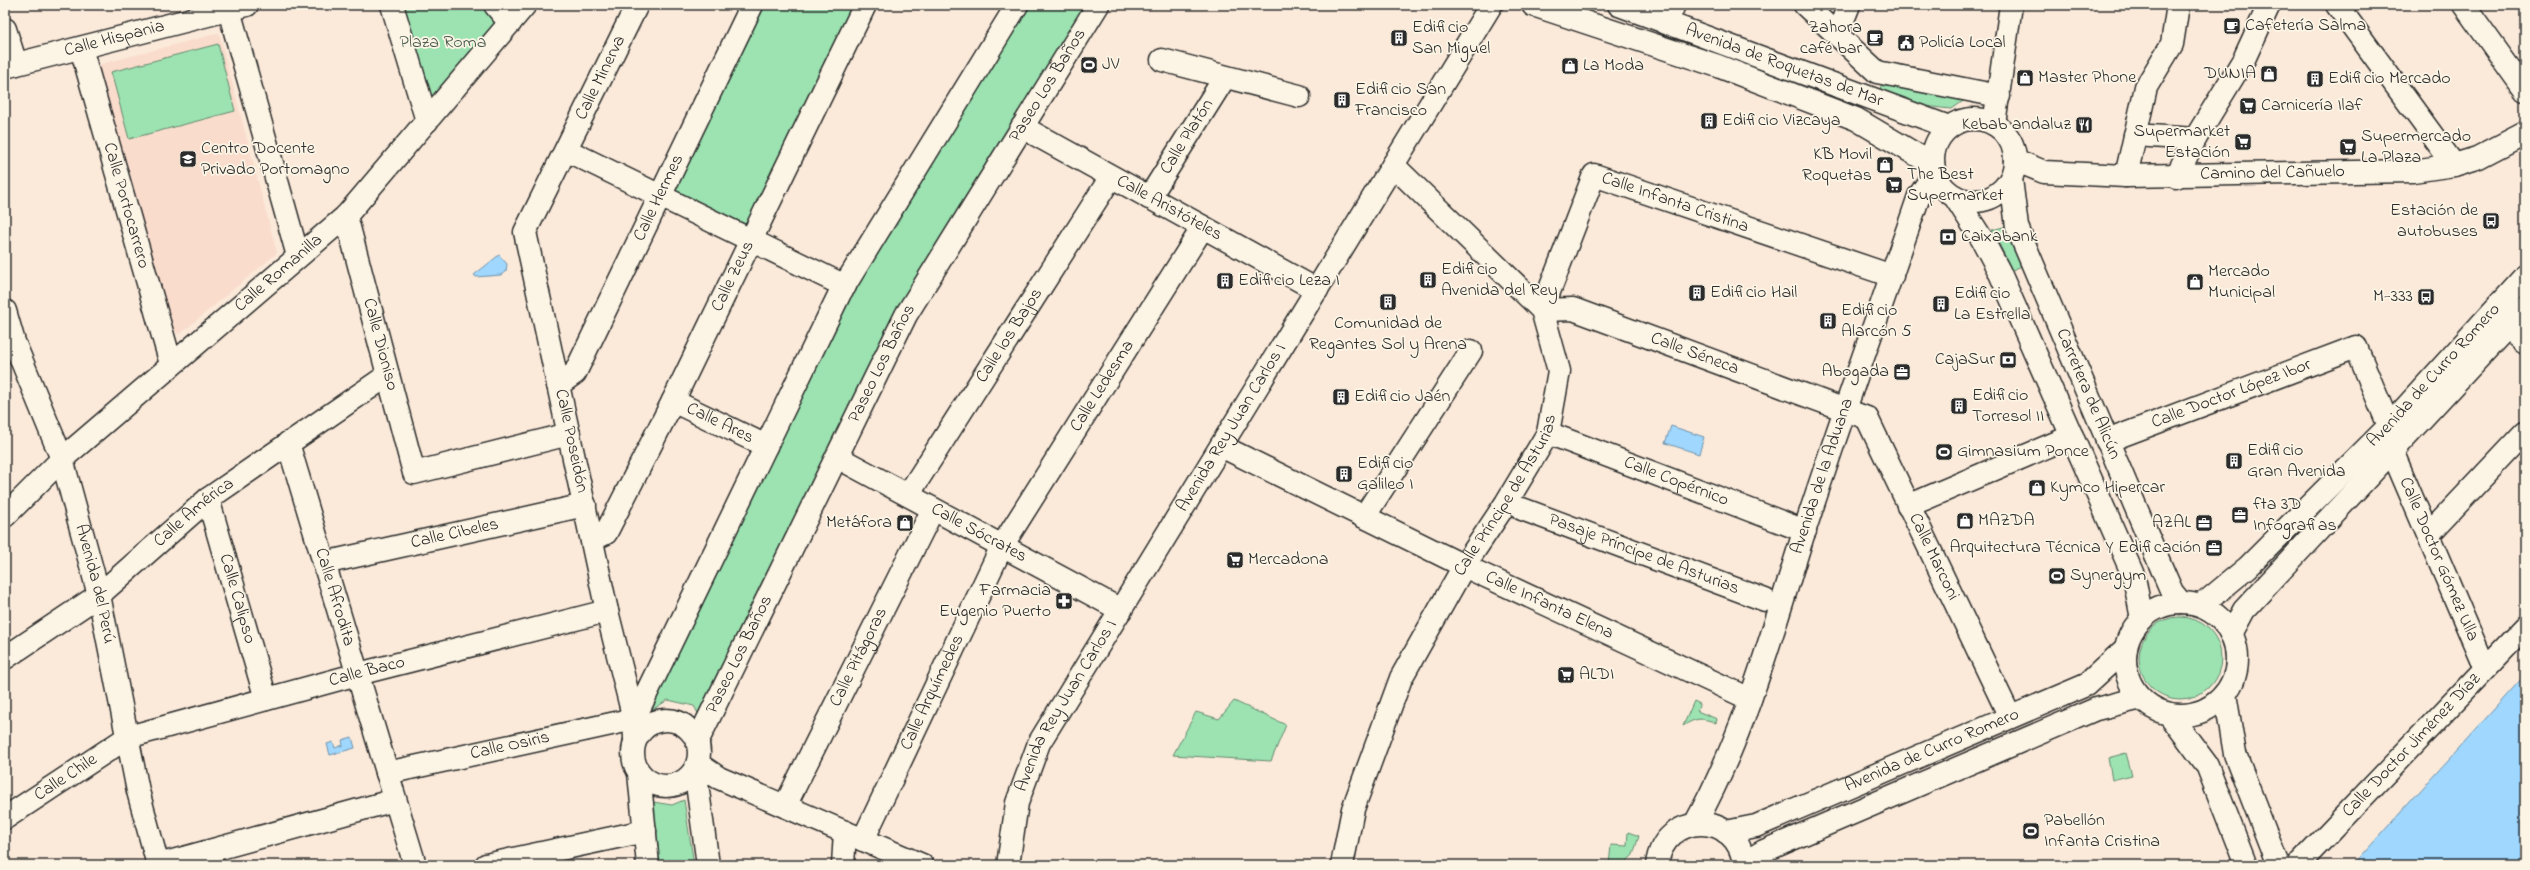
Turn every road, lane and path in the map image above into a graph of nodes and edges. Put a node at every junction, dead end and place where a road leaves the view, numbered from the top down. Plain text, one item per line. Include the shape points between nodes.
1 (392, 5) edge
2 (495, 5) edge
3 (525, 5) edge
4 (637, 5) edge
5 (752, 5) edge
6 (865, 5) edge
7 (1098, 5) edge
8 (1491, 5) edge
9 (1533, 5) edge
10 (1619, 5) edge
11 (1805, 5) edge
12 (1848, 5) edge
13 (2011, 5) edge
14 (2178, 5) edge
15 (2269, 5) edge
16 (2337, 5) edge
17 (2464, 5) edge
18 (238, 7) edge
19 (1010, 7) edge
20 (1670, 14) edge
21 (510, 23) junction
22 (5, 29) edge
23 (1837, 35) junction
24 (81, 48) junction
25 (1162, 60) dead end
26 (11, 65) edge
27 (1225, 77) junction
28 (2525, 90) edge
29 (1299, 96) dead end
30 (1999, 96) junction
31 (427, 121) junction
32 (1994, 124) junction
33 (1949, 127) junction
34 (1022, 128) junction
35 (2525, 133) edge
36 (2135, 135) junction
37 (2195, 139) junction
38 (566, 150) junction
39 (1392, 165) junction
40 (2454, 165) junction
41 (1933, 168) junction
42 (2013, 169) junction
43 (2126, 176) junction
44 (1111, 177) junction
45 (2176, 177) junction
46 (660, 196) junction
47 (1149, 198) junction
48 (1955, 198) junction
49 (346, 216) junction
50 (1203, 227) junction
51 (751, 241) junction
52 (298, 256) junction
53 (1892, 276) junction
54 (2525, 276) edge
55 (845, 286) junction
56 (1316, 290) junction
57 (2525, 308) edge
58 (1542, 310) junction
59 (5, 311) edge
60 (2506, 327) junction
61 (2525, 342) edge
62 (1471, 351) dead end
63 (171, 364) junction
64 (388, 375) junction
65 (558, 385) junction
66 (673, 401) junction
67 (1846, 411) junction
68 (2388, 426) junction
69 (2525, 432) edge
70 (1548, 433) junction
71 (569, 434) junction
72 (2072, 436) junction
73 (2107, 440) junction
74 (288, 443) junction
75 (766, 446) junction
76 (1221, 446) junction
77 (2392, 451) junction
78 (836, 457) junction
79 (62, 459) junction
80 (908, 495) junction
81 (208, 499) junction
82 (585, 505) junction
83 (1908, 506) junction
84 (933, 509) junction
85 (1522, 509) dead end
86 (5, 516) edge
87 (1364, 517) junction
88 (1805, 531) junction
89 (2429, 534) junction
90 (592, 540) junction
91 (1002, 546) junction
92 (324, 563) junction
93 (1464, 566) junction
94 (99, 596) junction
95 (1765, 600) dead end
96 (2191, 605) junction
97 (1121, 610) junction
98 (607, 611) junction
99 (2142, 619) junction
100 (2525, 627) edge
101 (2231, 634) junction
102 (2126, 648) junction
103 (5, 658) edge
104 (2485, 668) junction
105 (358, 674) junction
106 (2225, 694) junction
107 (2141, 698) junction
108 (266, 699) junction
109 (1750, 699) junction
110 (2169, 714) junction
111 (2010, 717) junction
112 (634, 729) junction
113 (128, 737) junction
114 (698, 740) junction
115 (697, 767) junction
116 (639, 773) junction
117 (387, 774) junction
118 (1718, 782) junction
119 (395, 800) junction
120 (785, 806) junction
121 (5, 818) edge
122 (1695, 824) junction
123 (1723, 830) junction
124 (645, 831) junction
125 (854, 836) junction
126 (1744, 864) edge
127 (158, 865) edge
128 (415, 865) edge
129 (486, 865) edge
130 (648, 865) edge
131 (708, 865) edge
132 (843, 865) edge
133 (922, 865) edge
134 (1008, 865) edge
135 (1342, 865) edge
136 (1657, 865) edge
137 (2246, 865) edge
138 (2278, 865) edge
139 (2298, 865) edge

1 - 31 street
2 - 21 street
3 - 21 street, Calle Romanilla
4 - 38 street, Calle Minerva
5 - 46 street, Calle Hermes
6 - 51 street, Calle Zeus
7 - 34 street, Paseo Los Baños
8 - 39 street, Avenida Rey Juan Carlos I
9 - 41 street, Avenida de Roquetas de Mar via 1718,66 1856,119
10 - 20 street, Avenida de Roquetas de Mar
11 - 23 street
12 - 23 street
13 - 30 street
14 - 36 street via 2172,44 2146,87
15 - 37 street via 2244,59
16 - 40 street
17 - 28 street
18 - 24 street, Calle Hispania
18 - 52 street
19 - 55 street
20 - 33 street, Avenida de Roquetas de Mar
21 - 31 street, Calle Romanilla
22 - 26 street
23 - 30 street via 1878,72
24 - 26 street, Calle Hispania
24 - 63 street, Calle Portocarrero
25 - 27 street, Calle Platón
27 - 29 street, Calle Platón
27 - 47 street, Calle Platón
30 - 32 street
31 - 49 street, Calle Romanilla
32 - 33 street via 1971,119
32 - 42 street via 2010,139
33 - 41 street via 1939,138 1934,150
34 - 44 street, Calle Aristóteles
34 - 78 street, Paseo Los Baños via 906,315
35 - 40 street, Camino del Cañuelo via 2477,158
36 - 37 street
36 - 43 street
37 - 45 street
38 - 46 street
38 - 65 street, Calle Poseidón via 525,232
39 - 56 street, Avenida Rey Juan Carlos I
39 - 58 street
40 - 45 street, Camino del Cañuelo via 2413,171
41 - 48 street via 1939,183
41 - 53 street, Avenida de la Aduana via 1919,196
42 - 43 street, Camino del Cañuelo
42 - 48 street via 2003,190 1987,199 1968,201
42 - 73 street, Carretera de Alicún via 2017,227
43 - 45 street, Camino del Cañuelo
44 - 47 street, Calle Aristóteles
44 - 80 street, Calle los Bajos
46 - 51 street
46 - 65 street, Calle Hermes via 574,373
47 - 50 street, Calle Aristóteles
48 - 72 street, Carretera de Alicún via 1999,271
49 - 52 street, Calle Romanilla
49 - 64 street, Calle Dioniso
50 - 56 street, Calle Aristóteles
50 - 91 street, Calle Ledesma
51 - 55 street
51 - 66 street, Calle Zeus
52 - 63 street, Calle Romanilla
53 - 58 street, Calle Infanta Cristina via 1594,175
53 - 67 street, Avenida de la Aduana
54 - 68 street, Avenida de Curro Romero
55 - 75 street
56 - 76 street, Avenida Rey Juan Carlos I
57 - 60 street, Avenida de Curro Romero
58 - 67 street, Calle Séneca via 1573,309
58 - 70 street, Calle Príncipe de Asturias via 1559,371
59 - 79 street, Avenida del Perú via 14,342
60 - 61 street
60 - 77 street, Avenida de Curro Romero
62 - 87 street
63 - 79 street, Calle Romanilla
64 - 71 street, Calle Dioniso via 414,473
64 - 74 street, Calle América
65 - 71 street, Calle Poseidón
66 - 75 street, Calle Ares
66 - 90 street, Calle Zeus via 606,533
67 - 83 street, Calle Marconi via 1867,418
67 - 88 street, Avenida de la Aduana
68 - 73 street, Calle Doctor López Ibor via 2356,346
68 - 96 street, Avenida de Curro Romero via 2248,567
69 - 89 street
70 - 88 street, Calle Copérnico
70 - 93 street, Calle Príncipe de Asturias
71 - 82 street, Calle Poseidón
72 - 83 street
72 - 99 street, Carretera de Alicún via 2134,577
73 - 96 street, Carretera de Alicún via 2172,592
74 - 81 street, Calle América
74 - 92 street, Calle Afrodita
75 - 112 street
76 - 87 street, Calle Infanta Elena
76 - 97 street, Avenida Rey Juan Carlos I
77 - 89 street, Calle Doctor Gómez Ulla
77 - 101 street, Avenida de Curro Romero via 2244,610
78 - 80 street, Calle Sócrates
78 - 114 street, Paseo Los Baños
79 - 86 street, Calle Romanilla
79 - 94 street, Avenida del Perú
80 - 84 street, Calle Sócrates
81 - 94 street, Calle América
81 - 108 street, Calle Calipso
82 - 90 street, Calle Poseidón
82 - 92 street, Calle Cibeles
83 - 111 street, Calle Marconi
84 - 91 street, Calle Sócrates
84 - 120 street, Calle Pitágoras
85 - 95 street, Pasaje Príncipe de Asturias
87 - 93 street, Calle Infanta Elena
88 - 109 street, Avenida de la Aduana via 1782,608
89 - 104 street, Calle Doctor Gómez Ulla
90 - 98 street, Calle Poseidón
91 - 97 street, Calle Sócrates
91 - 125 street, Calle Arquímedes
92 - 105 street, Calle Afrodita
93 - 109 street, Calle Infanta Elena
93 - 135 street, Calle Príncipe de Asturias via 1400,678 1353,809
94 - 103 street, Calle América
94 - 113 street, Avenida del Perú
96 - 99 street via 2167,605
96 - 101 street via 2219,617
97 - 134 street, Avenida Rey Juan Carlos I via 1039,743 1017,803
98 - 105 street, Calle Baco
98 - 112 street, Calle Poseidón
99 - 102 street via 2132,632
100 - 104 street, Calle Doctor Jiménez Díaz
101 - 106 street via 2236,649 2237,665 2233,680
102 - 107 street via 2126,666 2131,683
102 - 111 street, Avenida de Curro Romero via 2086,685
104 - 139 street, Calle Doctor Jiménez Díaz
105 - 108 street, Calle Baco
105 - 117 street, Calle Afrodita
106 - 110 street via 2209,707 2190,714
106 - 138 street via 2236,754
107 - 110 street via 2154,708
107 - 126 street, Avenida de Curro Romero via 2084,714 1764,851
108 - 113 street, Calle Baco
109 - 118 street, Avenida de la Aduana
110 - 137 street via 2207,765
111 - 123 street, Avenida de Curro Romero via 1756,826
112 - 114 street via 642,730 659,719 672,719 689,727
112 - 116 street via 632,750
112 - 117 street, Calle Osiris
113 - 121 street, Calle Chile
113 - 127 street, Avenida del Perú via 138,791
114 - 115 street via 700,754
115 - 116 street via 686,780 673,786 660,786 647,781
115 - 120 street
115 - 131 street
116 - 124 street
117 - 119 street, Calle Afrodita
118 - 122 street, Avenida de la Aduana
118 - 123 street, Avenida de la Aduana
119 - 127 street
119 - 128 street, Calle Afrodita
120 - 125 street
122 - 123 street
122 - 136 street via 1682,828 1663,844
123 - 126 street via 1735,840
124 - 129 street
124 - 130 street
125 - 132 street
125 - 133 street

